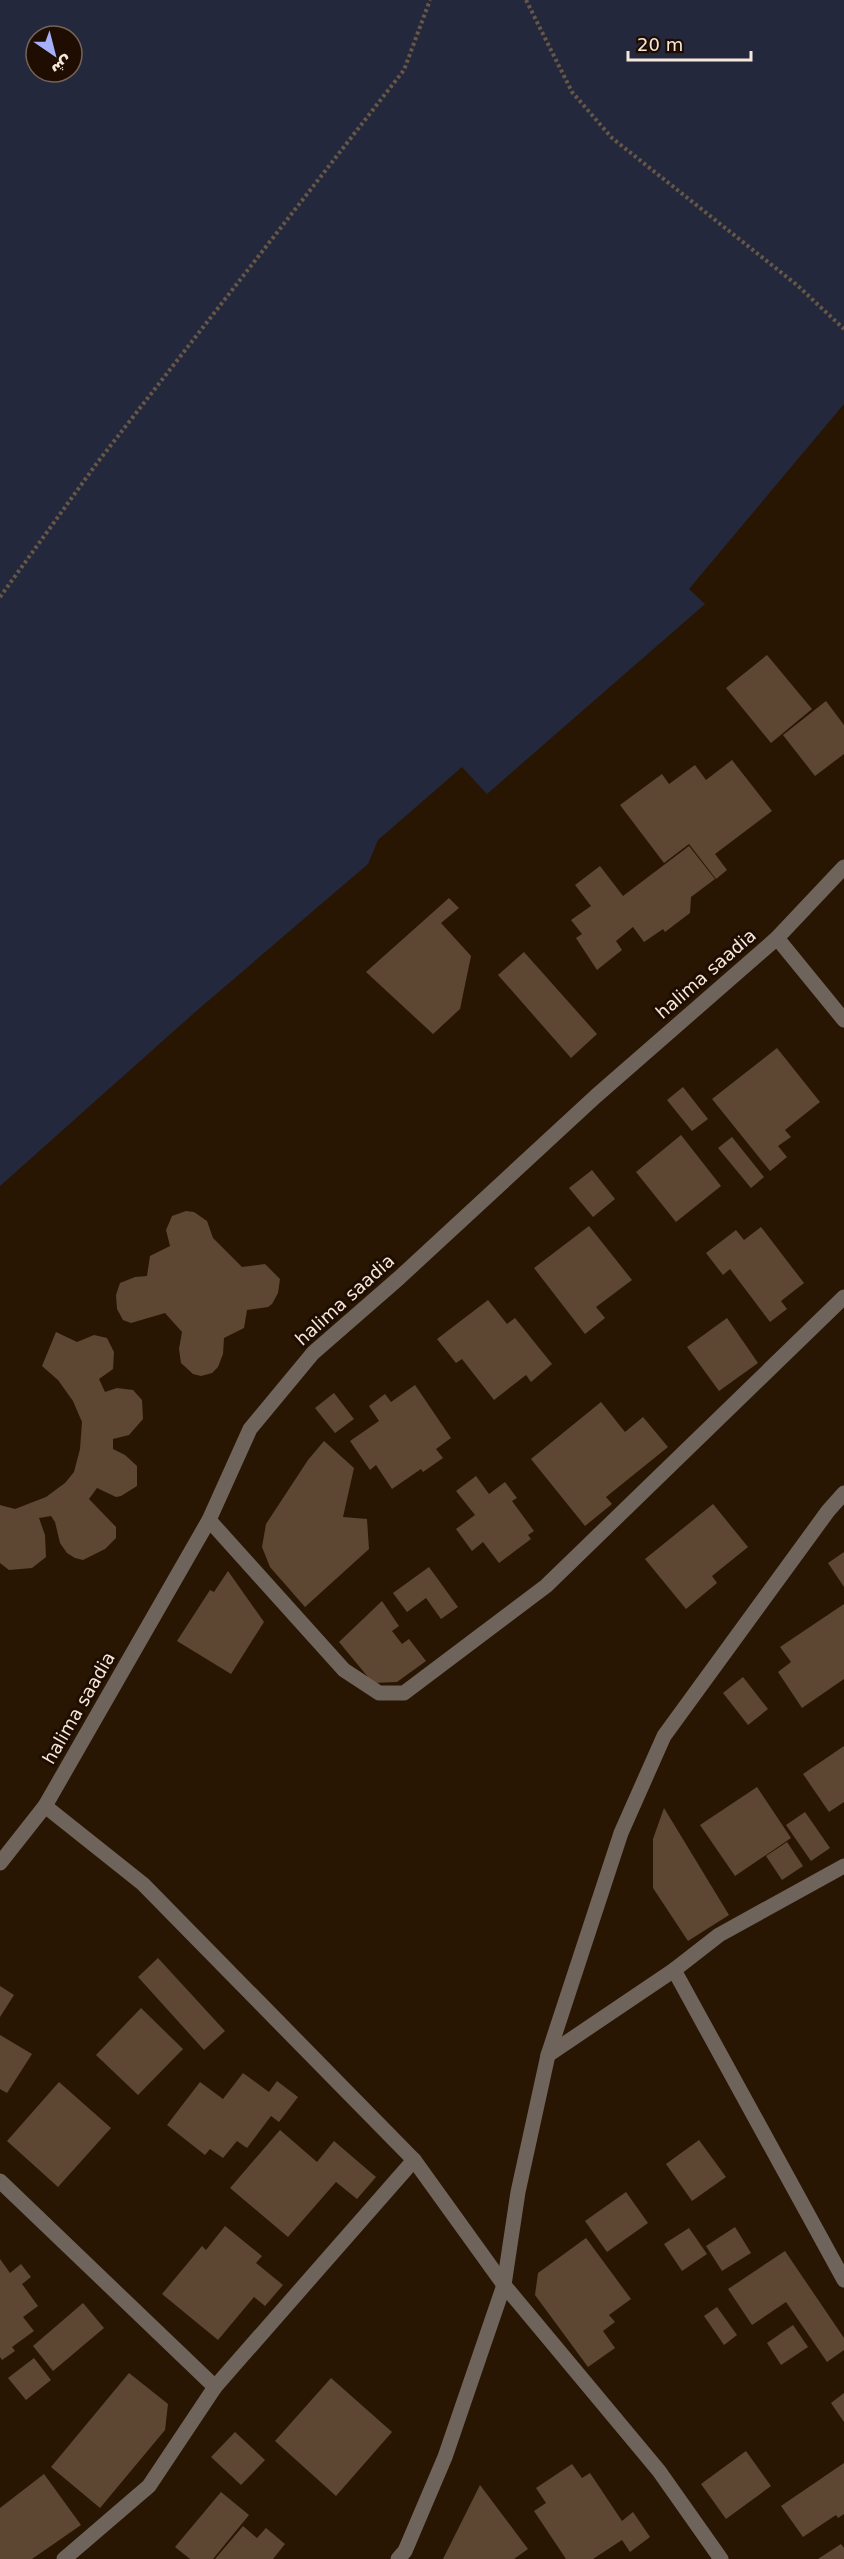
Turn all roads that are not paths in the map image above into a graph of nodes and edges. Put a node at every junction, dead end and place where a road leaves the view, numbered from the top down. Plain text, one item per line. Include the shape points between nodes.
1 (844, 867) edge
2 (777, 939) junction
3 (844, 1020) edge
4 (844, 1297) edge
5 (844, 1493) edge
6 (209, 1520) junction
7 (45, 1806) junction
8 (0, 1863) edge
9 (844, 1866) edge
10 (674, 1970) junction
11 (548, 2055) junction
12 (414, 2160) junction
13 (0, 2181) edge
14 (844, 2280) edge
15 (504, 2285) junction
16 (214, 2387) junction
17 (405, 2556) edge
18 (64, 2559) edge
19 (721, 2559) edge

1 - 2 street, halima saadia
2 - 3 street
2 - 6 street, halima saadia via 596,1096 312,1353 250,1429
4 - 6 street via 546,1586 404,1692 379,1693 344,1670
5 - 11 street via 664,1736 621,1833
6 - 7 street, halima saadia
7 - 8 street, halima saadia
7 - 12 street via 143,1884
9 - 10 street via 719,1935
10 - 11 street
10 - 14 street
11 - 15 street via 518,2192
12 - 15 street
12 - 16 street
13 - 16 street
15 - 17 street via 445,2457
15 - 19 street via 659,2471
16 - 18 street via 148,2486

